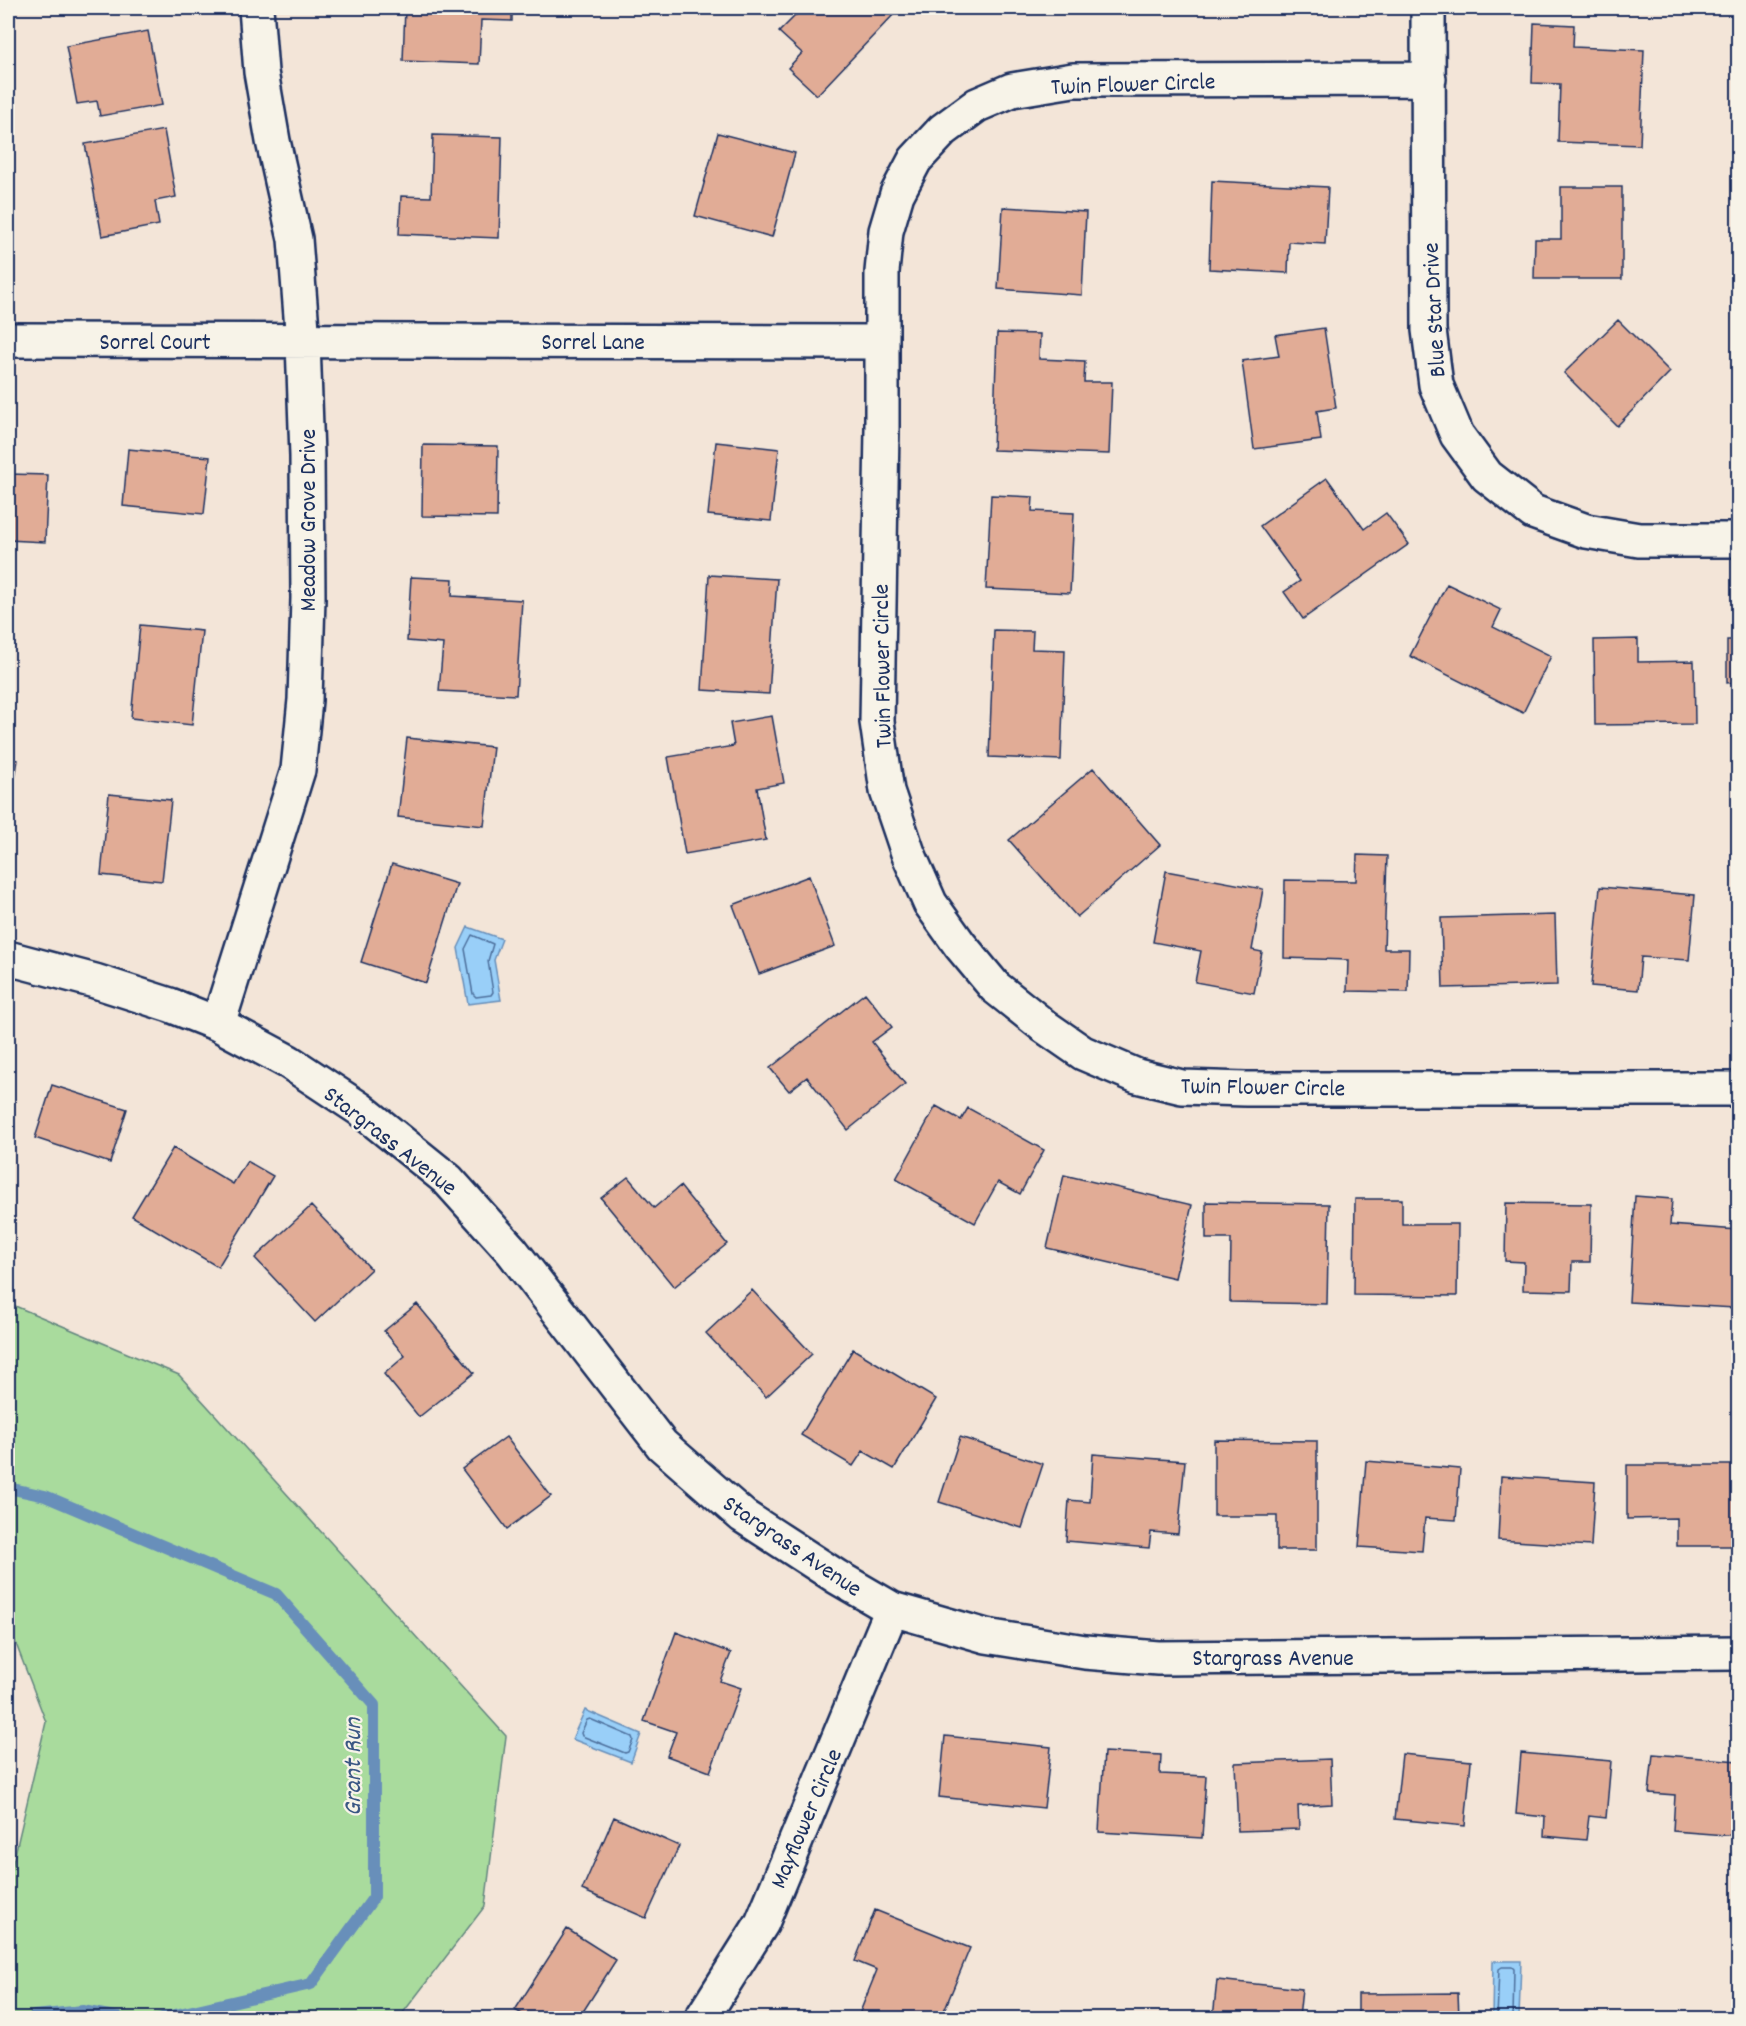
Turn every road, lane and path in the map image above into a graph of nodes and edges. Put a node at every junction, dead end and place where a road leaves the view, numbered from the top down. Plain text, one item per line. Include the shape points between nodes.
1 (256, 8) edge
2 (1428, 8) edge
3 (1429, 78) junction
4 (8, 340) edge
5 (303, 342) junction
6 (882, 342) junction
7 (1738, 540) edge
8 (8, 958) edge
9 (218, 1024) junction
10 (1738, 1089) edge
11 (892, 1609) junction
12 (1738, 1653) edge
13 (702, 2019) edge

1 - 5 street, Meadow Grove Drive via 261,72 295,239
2 - 3 street, Blue Star Drive
3 - 6 street, Twin Flower Circle via 1073,80 1012,90 977,105 943,129 915,160 897,194 886,231
3 - 7 street, Blue Star Drive via 1429,330 1436,385 1457,435 1487,476 1533,512 1586,531 1639,540
4 - 5 street, Sorrel Court
5 - 6 street, Sorrel Lane
5 - 9 street, Meadow Grove Drive via 308,598 298,770
6 - 10 street, Twin Flower Circle via 877,722 887,791 930,903 995,987 1083,1053 1137,1076 1182,1087
8 - 9 street, Stargrass Avenue via 95,981
9 - 11 street, Stargrass Avenue via 289,1062 360,1110 448,1180 512,1251 662,1445 743,1516
11 - 12 street, Stargrass Avenue via 986,1636 1085,1652 1158,1658
11 - 13 street, Mayflower Circle via 762,1923

